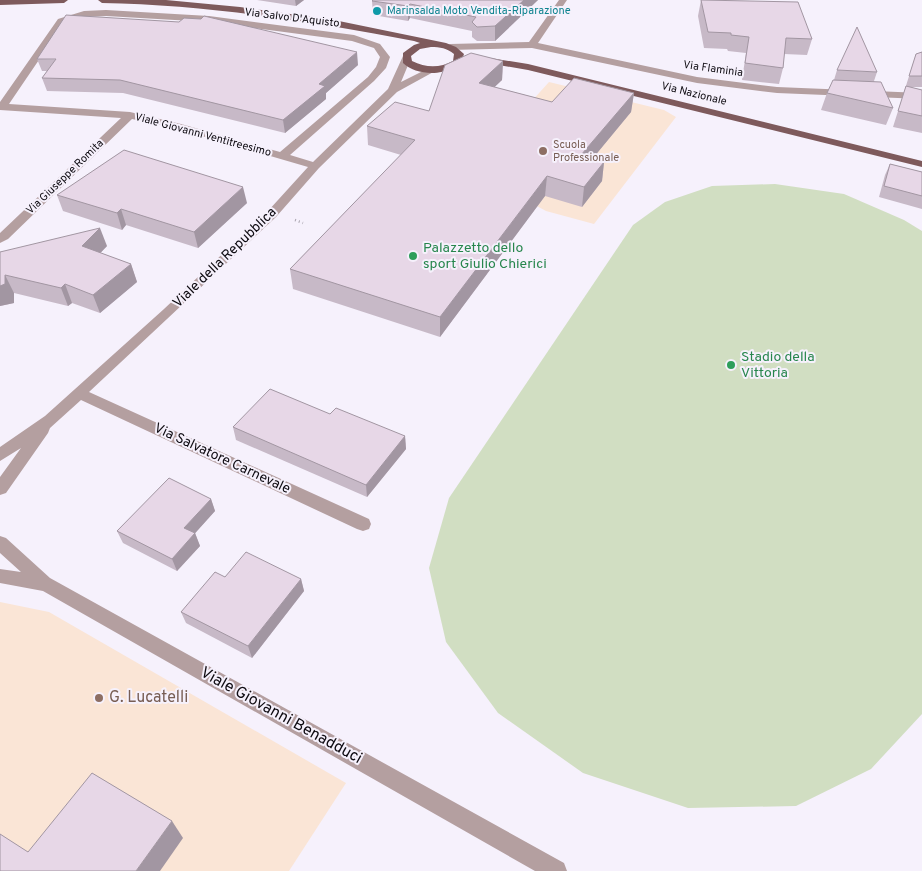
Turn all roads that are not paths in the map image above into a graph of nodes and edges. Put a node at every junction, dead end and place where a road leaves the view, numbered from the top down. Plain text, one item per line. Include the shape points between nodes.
1 (64, 0) edge
2 (102, 0) edge
3 (563, 0) edge
4 (0, 2) edge
5 (364, 29) junction
6 (431, 44) junction
7 (532, 45) junction
8 (504, 46) junction
9 (450, 47) junction
10 (407, 55) junction
11 (464, 61) junction
12 (432, 70) junction
13 (393, 90) junction
14 (922, 96) edge
15 (1, 107) edge
16 (130, 115) junction
17 (282, 156) junction
18 (922, 164) edge
19 (315, 166) junction
20 (0, 238) edge
21 (80, 394) junction
22 (50, 420) junction
23 (0, 455) edge
24 (0, 489) edge
25 (363, 524) dead end
26 (0, 543) edge
27 (0, 576) edge
28 (46, 584) junction
29 (547, 869) edge

1 - 4 main road
2 - 5 main road via 191,5
3 - 7 street
5 - 6 main road
5 - 10 main road
6 - 9 main road
6 - 10 main road via 417,47
7 - 8 street, Via Flaminia
7 - 14 street, Via Flaminia via 697,80 777,90
8 - 9 street, Via Flaminia
8 - 11 street, Via Flaminia
9 - 11 main road
10 - 12 main road via 414,66
10 - 13 street, Viale della Repubblica
11 - 12 main road
11 - 18 main road, Via Nazionale via 505,62 528,67
12 - 13 street, Viale della Repubblica
13 - 19 street, Viale della Repubblica
15 - 16 street, Viale Giovanni Ventitreesimo
15 - 17 street, Via Salvo D'Aquisto via 61,21 84,14 209,19 354,38 377,46 385,57 376,74
16 - 17 street, Viale Giovanni Ventitreesimo
16 - 20 street, Via Giuseppe Romita
17 - 19 street, Viale Giovanni Ventitreesimo
19 - 21 street, Viale della Repubblica via 272,214
21 - 22 street, Viale della Repubblica
21 - 25 street, Via Salvatore Carnevale
22 - 23 street, Viale della Repubblica
22 - 24 street, Viale della Repubblica
26 - 28 street
27 - 28 street, Viale Giovanni Benadduci
28 - 29 street, Viale Giovanni Benadduci

